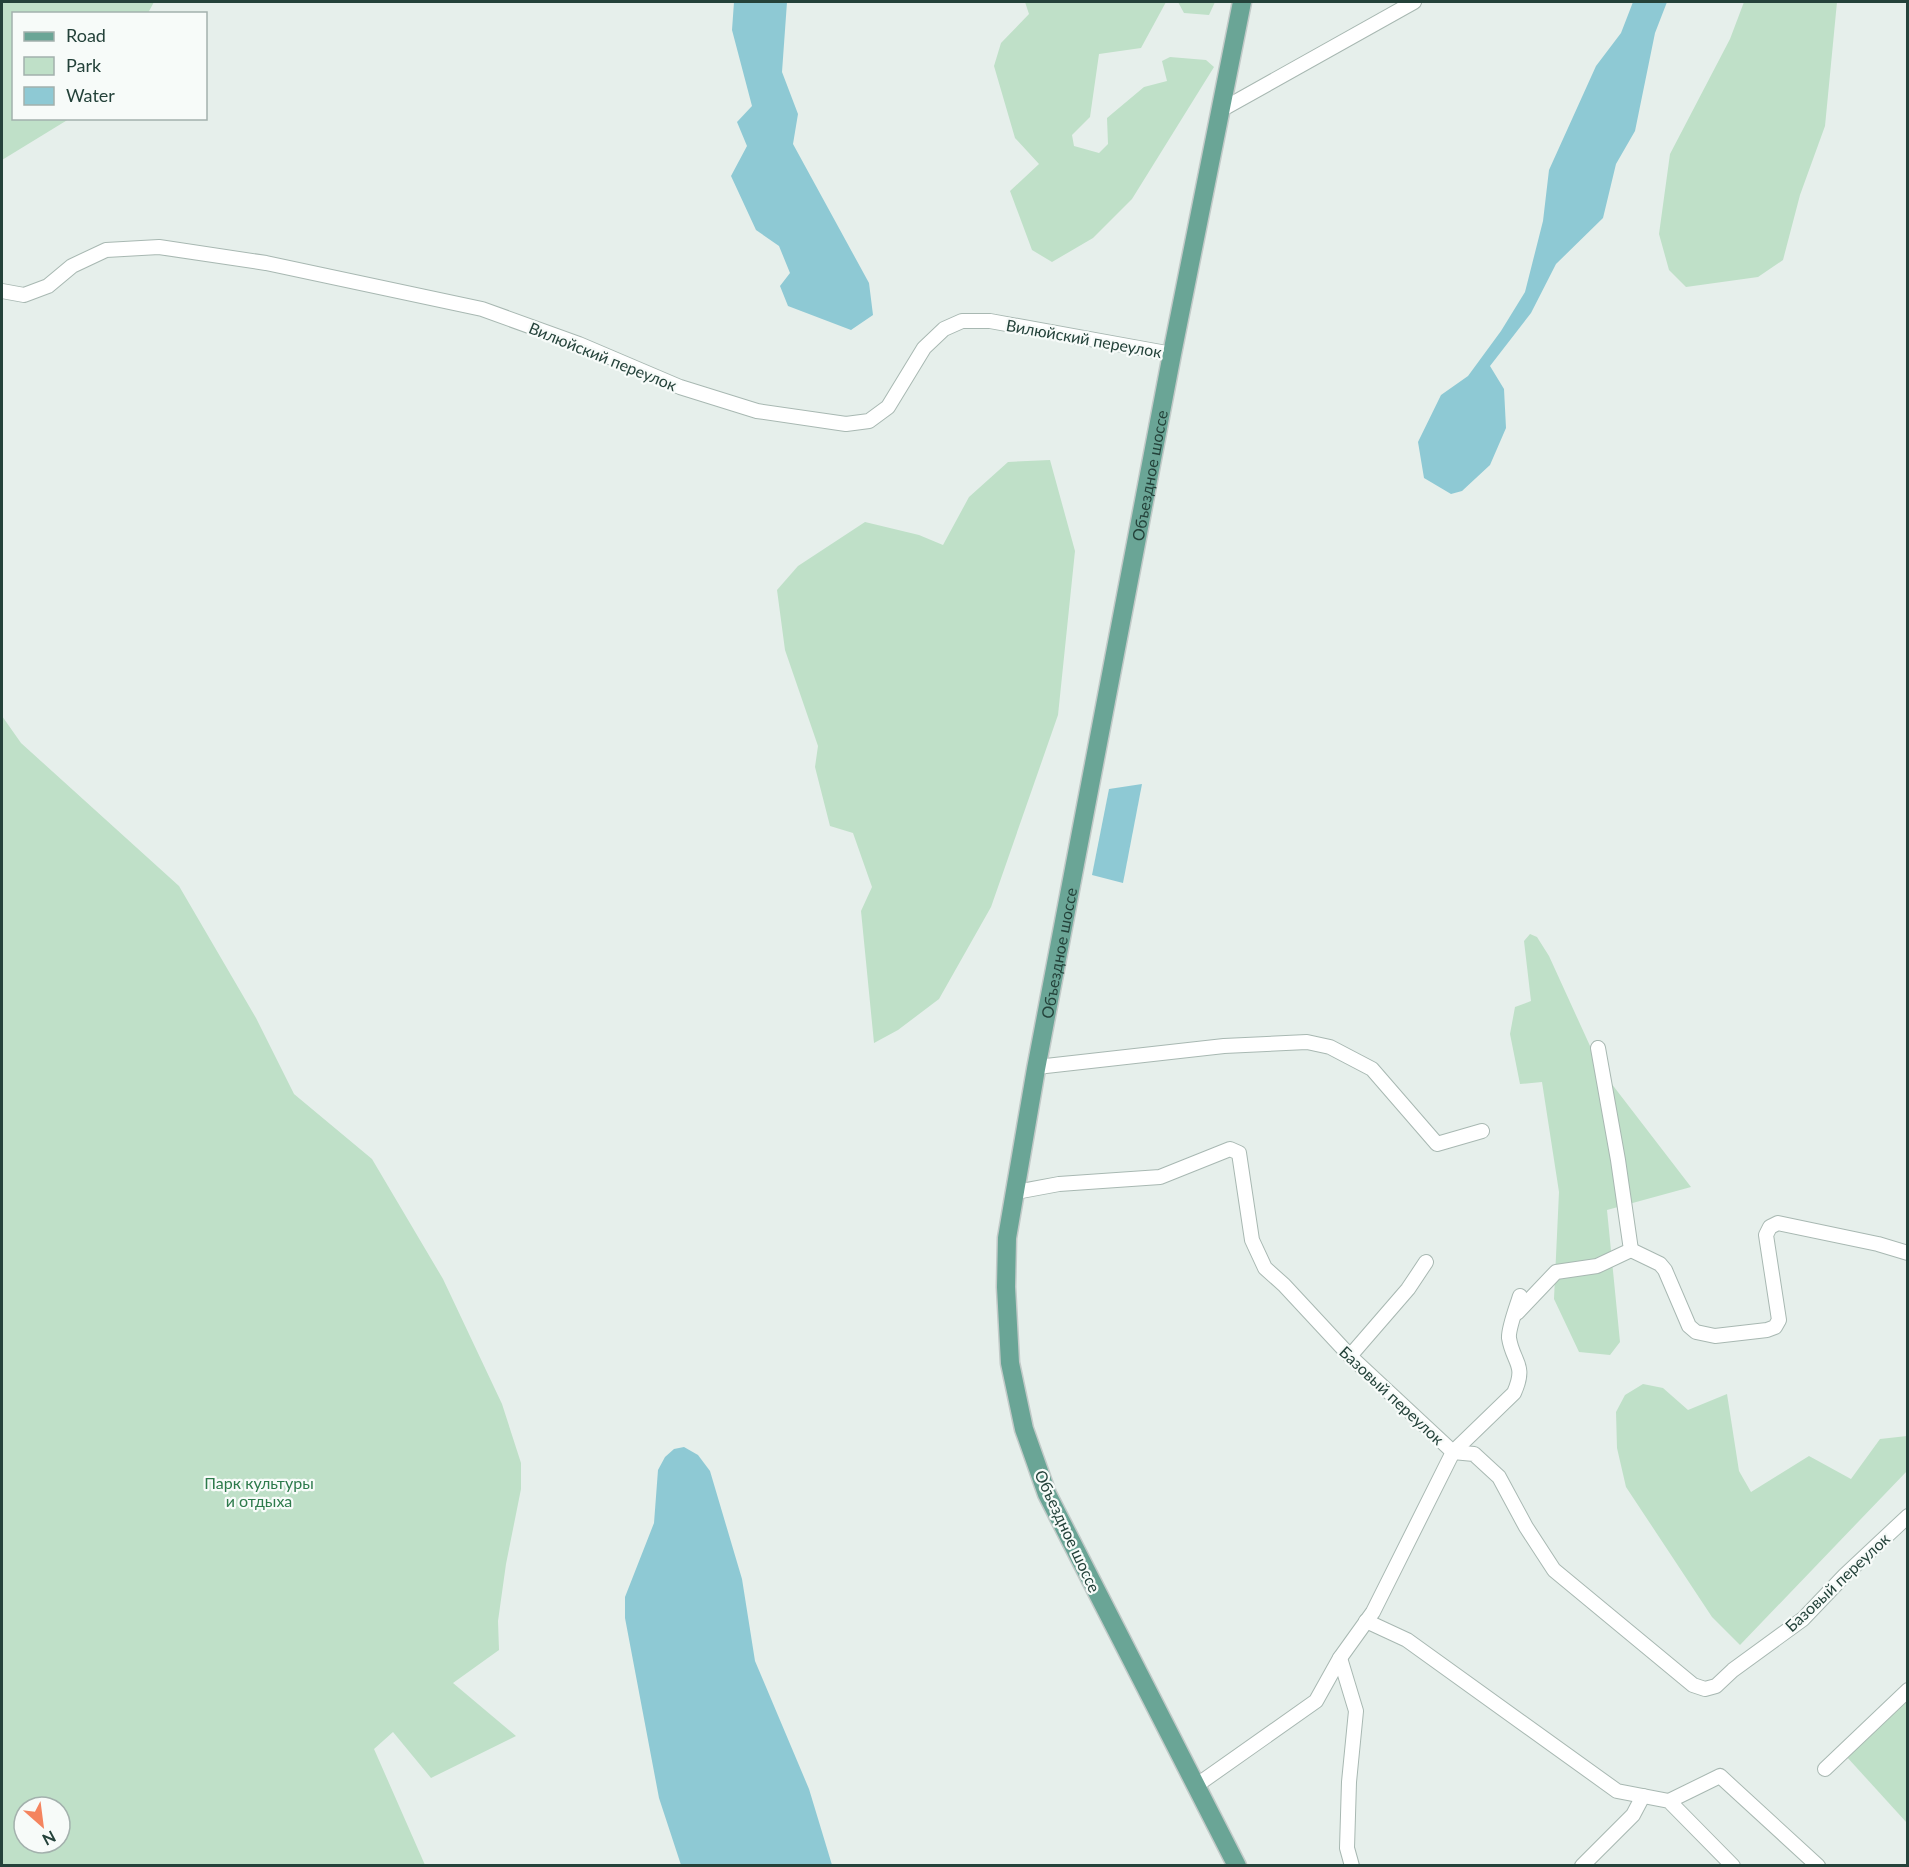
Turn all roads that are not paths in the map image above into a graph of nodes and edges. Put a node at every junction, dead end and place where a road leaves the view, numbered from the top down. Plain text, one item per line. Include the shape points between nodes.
1 (1242, 2) edge
2 (1413, 2) edge
3 (1221, 110) junction
4 (2, 291) edge
5 (1172, 354) junction
6 (1598, 1048) dead end
7 (1037, 1067) junction
8 (1482, 1131) dead end
9 (1016, 1192) junction
10 (1631, 1250) junction
11 (1908, 1253) edge
12 (1426, 1262) dead end
13 (1520, 1296) dead end
14 (1514, 1317) junction
15 (1350, 1356) junction
16 (1453, 1452) junction
17 (1908, 1516) edge
18 (1366, 1621) junction
19 (1340, 1658) junction
20 (1908, 1690) edge
21 (1825, 1769) dead end
22 (1197, 1785) junction
23 (1643, 1796) junction
24 (1669, 1801) junction
25 (1237, 1866) edge
26 (1352, 1866) edge
27 (1582, 1866) edge
28 (1733, 1866) edge
29 (1818, 1866) edge

1 - 3 main road, Объездное шоссе
2 - 3 street
3 - 5 main road, Объездное шоссе
4 - 5 street, Вилюйский переулок via 24,295 48,286 72,266 106,250 159,247 266,262 482,309 680,387 757,411 846,424 869,421 888,407 924,348 944,329 962,321 990,321
5 - 7 main road, Объездное шоссе
6 - 10 street
7 - 8 street via 1224,1046 1307,1042 1330,1047 1372,1069 1437,1144
7 - 9 main road, Объездное шоссе
9 - 15 street, Базовый переулок via 1059,1184 1160,1177 1235,1150 1239,1153 1252,1240 1265,1268
9 - 22 main road, Объездное шоссе via 1007,1238 1006,1287 1010,1363 1024,1430 1047,1494
10 - 11 street via 1665,1270 1689,1326 1696,1332 1715,1336 1767,1330 1779,1320 1766,1235 1778,1223
10 - 14 street via 1597,1266 1556,1272
12 - 15 street
13 - 14 street
14 - 16 street via 1509,1336 1520,1366 1520,1381 1514,1393
15 - 16 street, Базовый переулок
16 - 17 street, Базовый переулок via 1474,1454 1499,1477 1554,1570 1693,1685 1705,1689 1716,1686 1803,1619
16 - 18 street
18 - 19 street
18 - 23 street via 1407,1640 1617,1791
19 - 22 street via 1316,1701
19 - 26 street via 1356,1711 1347,1848
20 - 21 street
22 - 25 main road, Объездное шоссе
23 - 24 street
23 - 27 street via 1633,1815
24 - 28 street
24 - 29 street via 1720,1776

